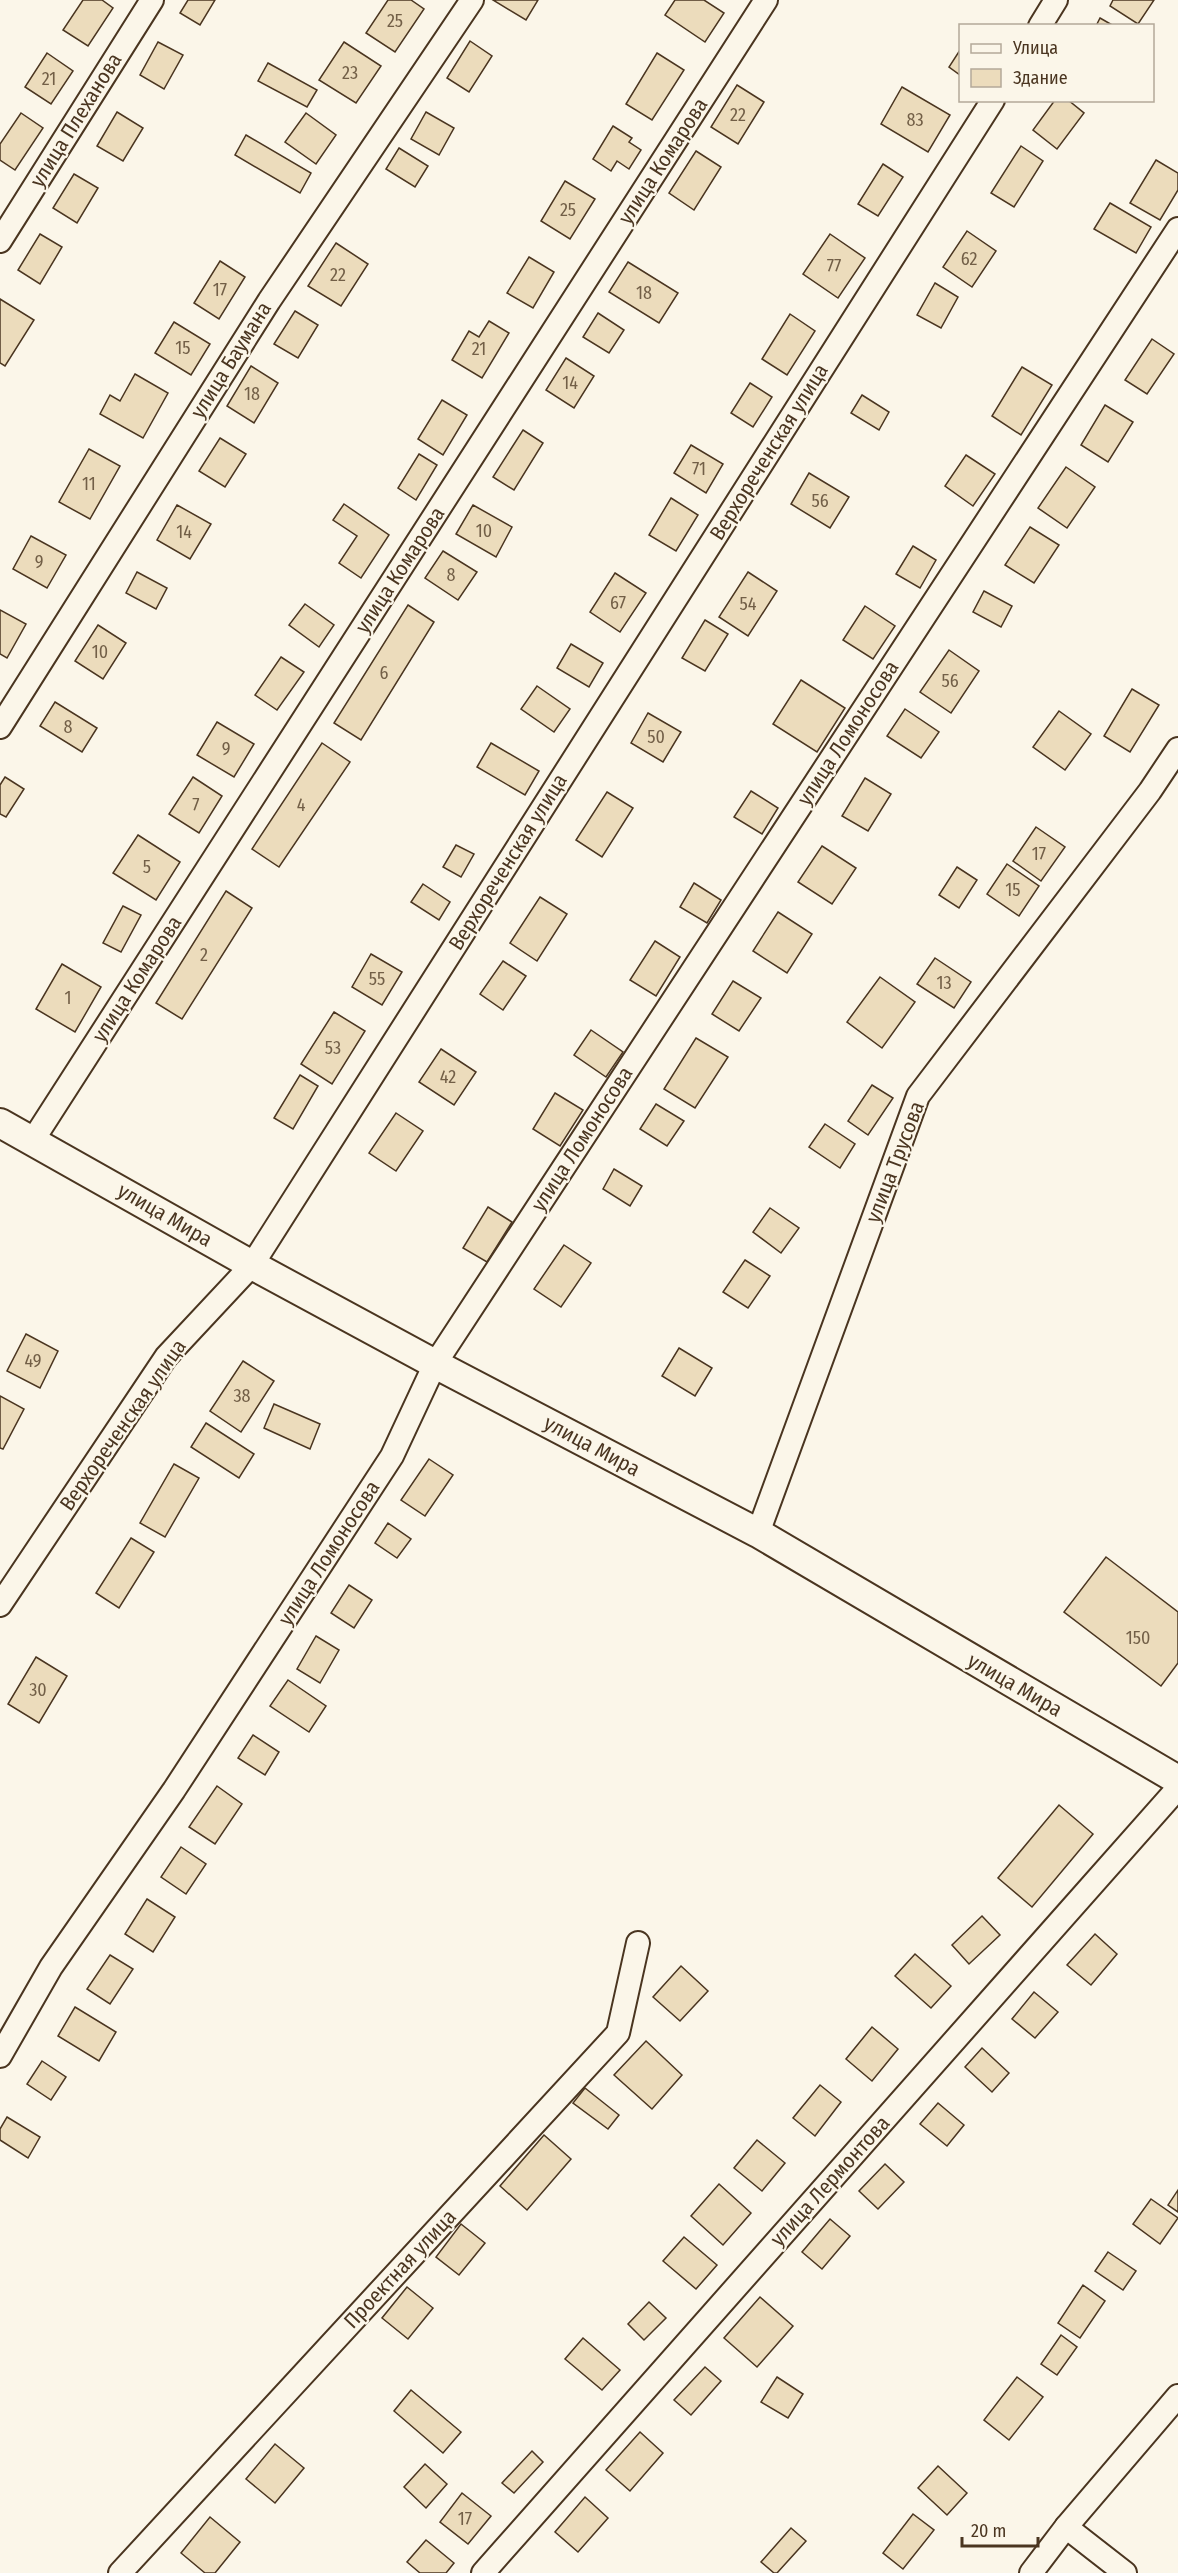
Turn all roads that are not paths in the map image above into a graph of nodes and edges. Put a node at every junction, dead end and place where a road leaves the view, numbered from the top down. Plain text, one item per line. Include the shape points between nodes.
1 (152, 0) edge
2 (472, 0) edge
3 (766, 0) edge
4 (1056, 0) edge
5 (1041, 24) edge
6 (992, 102) edge
7 (1178, 230) edge
8 (0, 241) edge
9 (0, 727) edge
10 (1178, 749) edge
11 (0, 1123) edge
12 (33, 1140) junction
13 (252, 1265) junction
14 (435, 1364) junction
15 (759, 1533) junction
16 (0, 1605) edge
17 (1178, 1780) edge
18 (1178, 1788) edge
19 (638, 1943) dead end
20 (0, 2056) edge
21 (1178, 2396) edge
22 (1066, 2527) junction
23 (120, 2573) edge
24 (483, 2573) edge
25 (1031, 2573) edge
26 (1125, 2573) edge

1 - 8 street, улица Плеханова
2 - 9 street, улица Баумана via 269,301
3 - 12 street, улица Комарова
4 - 5 street
6 - 13 street, Верхореченская улица
7 - 14 street, улица Ломоносова
10 - 15 street, улица Трусова via 918,1096
11 - 12 street, улица Мира
12 - 13 street, улица Мира
13 - 14 street, улица Мира
13 - 16 street, Верхореченская улица via 166,1356
14 - 15 street, улица Мира
14 - 20 street, улица Ломоносова via 392,1455 174,1790 51,1967
15 - 17 street, улица Мира
18 - 24 street, улица Лермонтова
19 - 23 street, Проектная улица via 618,2033
21 - 22 street
22 - 25 street
22 - 26 street

